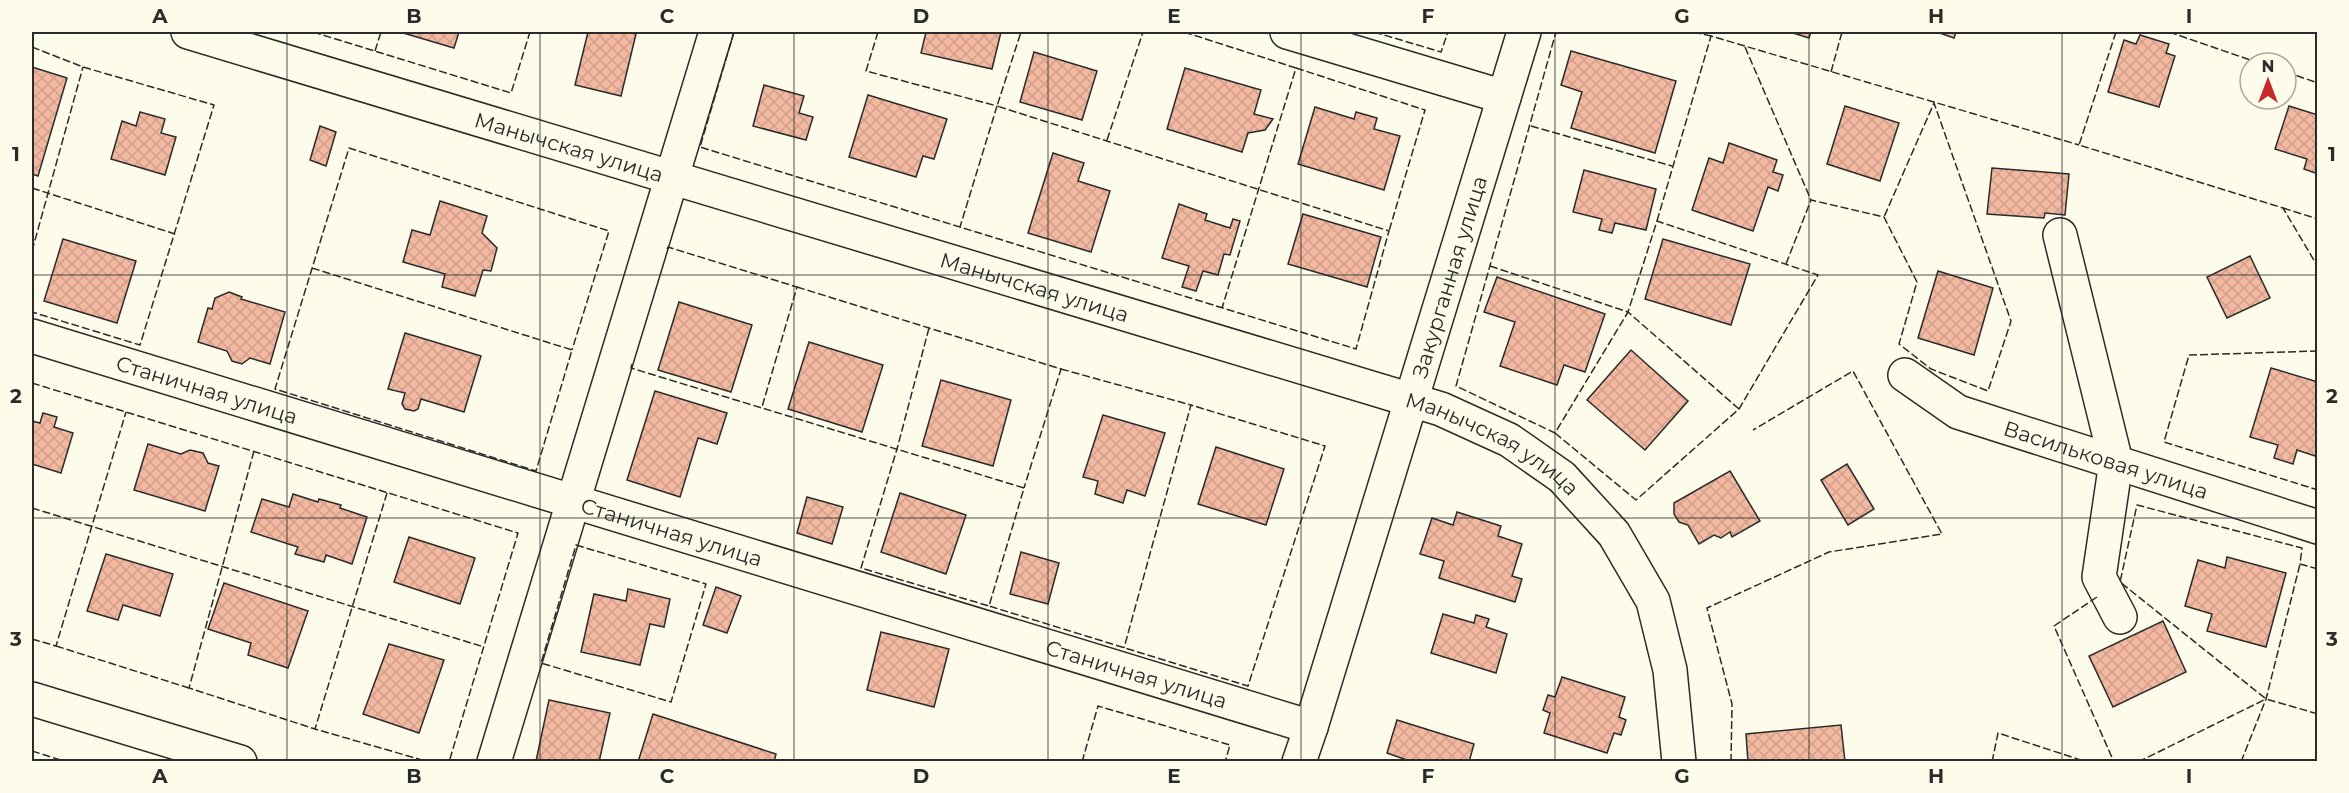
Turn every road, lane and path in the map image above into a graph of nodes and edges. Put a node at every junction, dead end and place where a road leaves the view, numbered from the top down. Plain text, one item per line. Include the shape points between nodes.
1 (188, 32) edge
2 (716, 32) edge
3 (1287, 32) edge
4 (1524, 32) edge
5 (1504, 97) junction
6 (672, 177) junction
7 (2060, 236) dead end
8 (32, 336) edge
9 (1905, 375) dead end
10 (1411, 400) junction
11 (2116, 462) junction
12 (573, 502) junction
13 (2318, 527) edge
14 (2120, 617) dead end
15 (32, 699) edge
16 (1311, 727) junction
17 (240, 762) edge
18 (494, 762) edge
19 (1299, 762) edge
20 (1679, 762) edge

1 - 6 street, Манычская улица
2 - 6 street
3 - 5 street
4 - 5 street, Закурганная улица
5 - 10 street, Закурганная улица
6 - 10 street, Манычская улица
6 - 12 street
7 - 11 street
8 - 12 street, Станичная улица
9 - 11 street, Васильковая улица via 1958,412
10 - 16 street, Закурганная улица
10 - 20 street, Манычская улица via 1441,409 1509,440 1562,477 1614,534 1653,601 1670,670
11 - 13 street, Васильковая улица
11 - 14 street via 2099,577
12 - 16 street, Станичная улица
12 - 18 street
15 - 17 street
16 - 19 street, Закурганная улица

